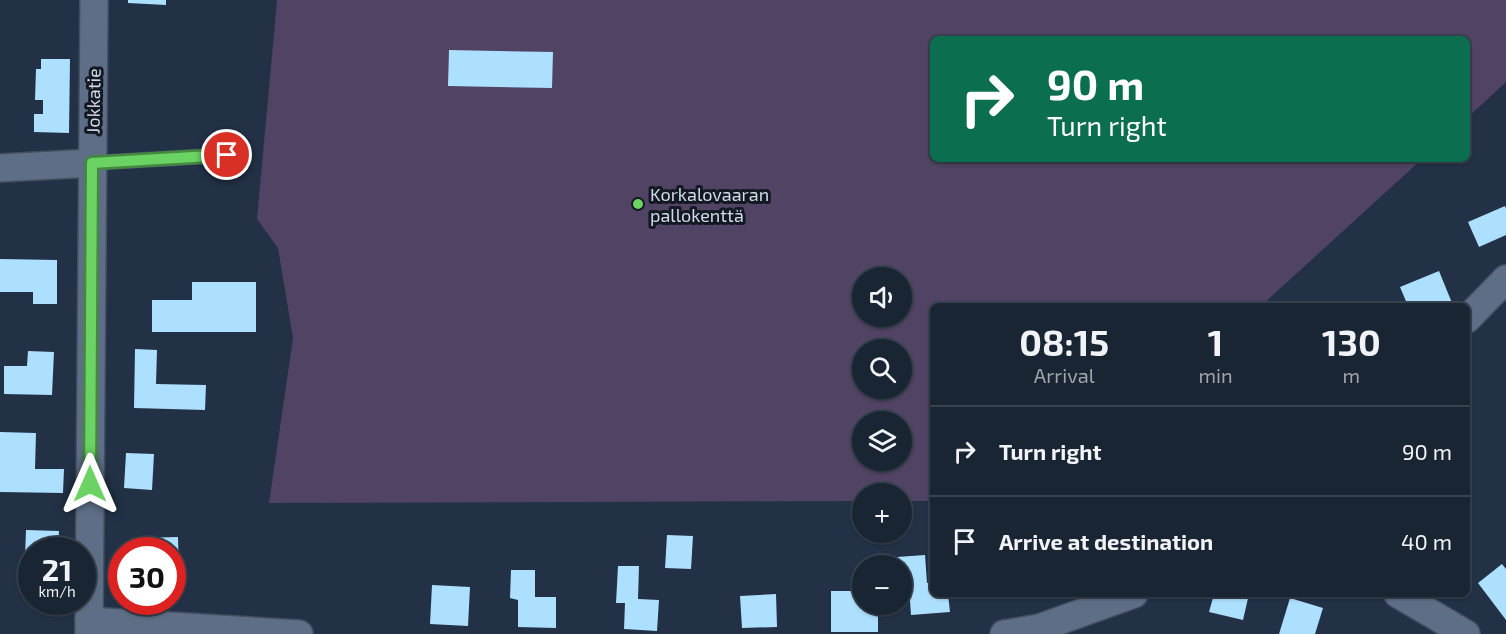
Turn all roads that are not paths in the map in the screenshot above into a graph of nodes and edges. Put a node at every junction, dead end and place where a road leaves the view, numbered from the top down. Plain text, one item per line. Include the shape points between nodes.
1 (94, 0) edge
2 (227, 155) dead end
3 (92, 163) junction
4 (0, 168) edge
5 (1506, 279) edge
6 (1470, 316) edge
7 (1126, 597) edge
8 (1403, 597) edge
9 (89, 628) edge
10 (299, 634) edge
11 (1004, 634) edge
12 (1466, 634) edge

1 - 3 street, Jokkatie
2 - 3 lane
3 - 4 street
3 - 9 street, Jokkatie
5 - 6 street
7 - 11 street via 1039,628
8 - 12 street
9 - 10 street

